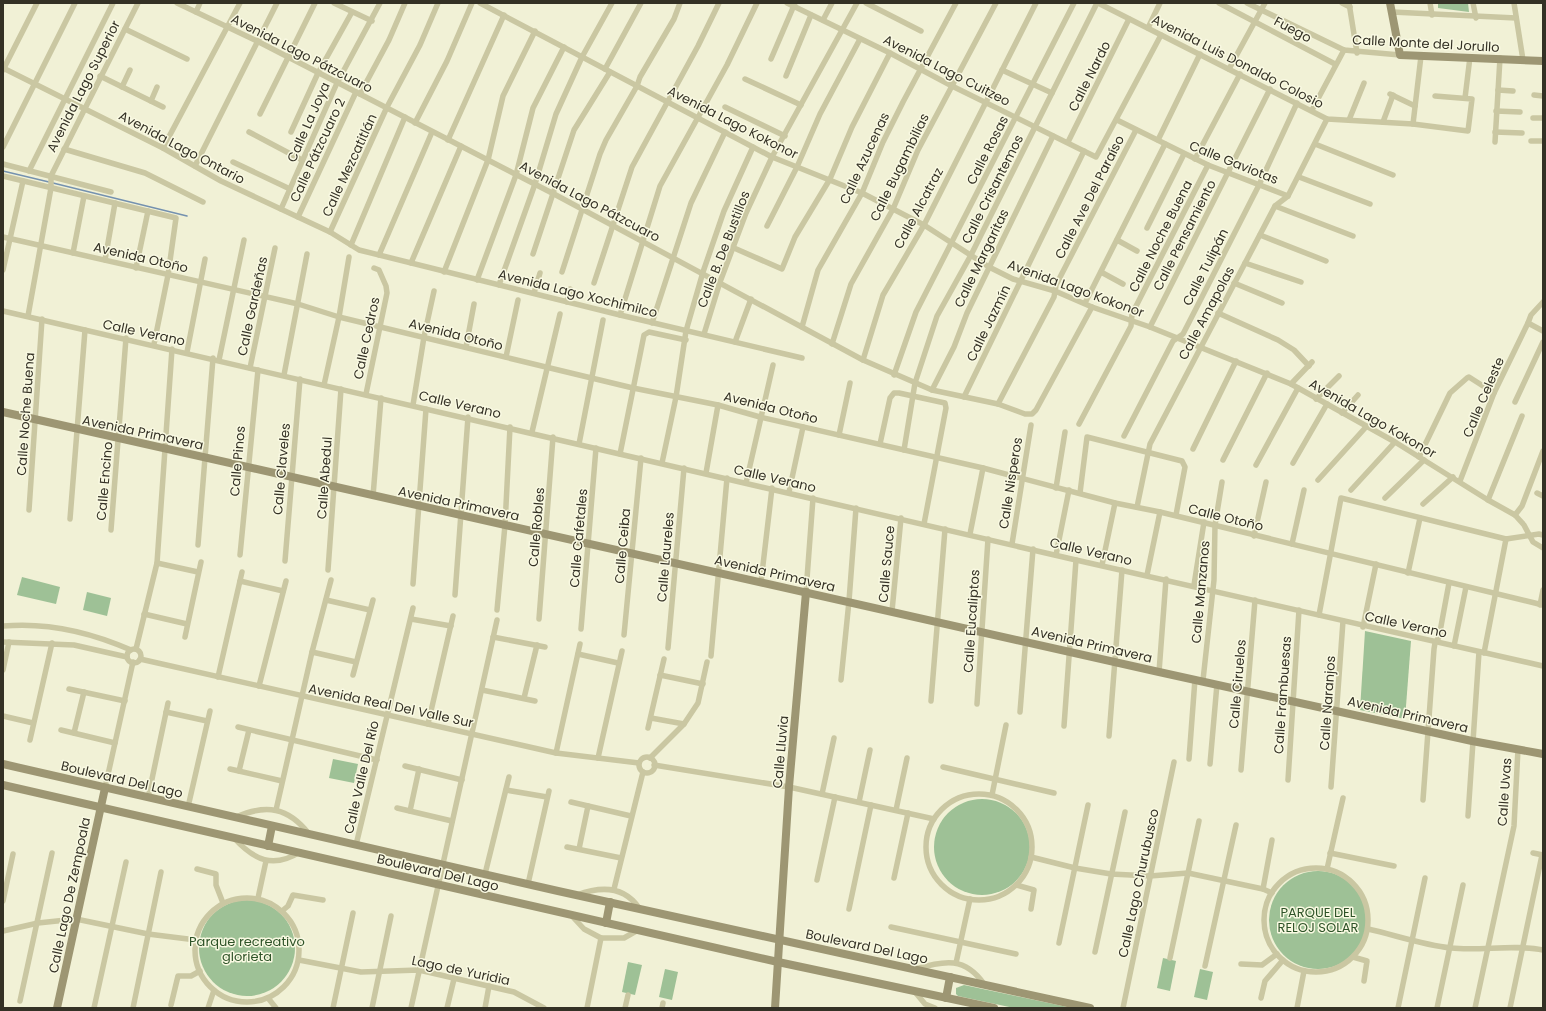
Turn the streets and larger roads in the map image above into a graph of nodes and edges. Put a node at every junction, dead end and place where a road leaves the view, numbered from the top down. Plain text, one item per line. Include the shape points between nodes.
1 (37, 3) edge
2 (75, 3) edge
3 (113, 3) edge
4 (138, 3) edge
5 (177, 3) edge
6 (200, 3) edge
7 (240, 3) edge
8 (277, 3) edge
9 (315, 3) edge
10 (334, 3) edge
11 (380, 3) edge
12 (405, 3) edge
13 (438, 3) edge
14 (472, 3) edge
15 (480, 3) edge
16 (612, 3) edge
17 (641, 3) edge
18 (680, 3) edge
19 (719, 3) edge
20 (757, 3) edge
21 (787, 3) edge
22 (832, 3) edge
23 (857, 3) edge
24 (866, 3) edge
25 (956, 3) edge
26 (996, 3) edge
27 (1036, 3) edge
28 (1074, 3) edge
29 (1098, 3) edge
30 (1160, 3) edge
31 (1219, 3) edge
32 (1247, 3) edge
33 (1266, 3) edge
34 (1342, 3) edge
35 (1390, 3) edge
36 (1430, 3) edge
37 (1473, 3) edge
38 (1514, 3) edge
39 (794, 5) edge
40 (1350, 5) edge
41 (1262, 10) junction
42 (196, 12) junction
43 (352, 12) junction
44 (1392, 12) junction
45 (504, 15) junction
46 (812, 15) junction
47 (1432, 15) junction
48 (1476, 18) junction
49 (1516, 18) junction
50 (1129, 19) junction
51 (823, 20) junction
52 (372, 21) junction
53 (1255, 21) junction
54 (227, 27) junction
55 (1148, 28) junction
56 (124, 29) junction
57 (843, 30) junction
58 (535, 31) junction
59 (921, 31) dead end
60 (1161, 35) junction
61 (860, 39) junction
62 (257, 41) junction
63 (564, 47) junction
64 (1344, 50) junction
65 (890, 53) junction
66 (1357, 53) junction
67 (1200, 54) junction
68 (1400, 55) junction
69 (1421, 56) junction
70 (582, 57) junction
71 (287, 58) junction
72 (1470, 58) junction
73 (1500, 58) junction
74 (187, 59) dead end
75 (771, 59) dead end
76 (1523, 60) junction
77 (1543, 61) edge
78 (1335, 64) junction
79 (3, 69) edge
80 (1229, 69) junction
81 (130, 70) dead end
82 (608, 70) junction
83 (921, 70) junction
84 (1002, 70) junction
85 (318, 73) junction
86 (1240, 74) junction
87 (100, 76) junction
88 (786, 76) dead end
89 (745, 79) dead end
90 (337, 82) junction
91 (1364, 83) dead end
92 (1033, 84) junction
93 (34, 85) junction
94 (637, 86) junction
95 (952, 86) junction
96 (122, 87) junction
97 (157, 87) dead end
98 (1270, 89) junction
99 (1498, 90) junction
100 (1513, 91) dead end
101 (358, 93) junction
102 (1052, 93) junction
103 (1435, 96) dead end
104 (1534, 96) dead end
105 (1543, 96) edge
106 (1465, 98) junction
107 (63, 99) junction
108 (151, 101) junction
109 (668, 101) junction
110 (985, 102) junction
111 (1298, 103) junction
112 (801, 105) junction
113 (725, 106) dead end
114 (1415, 106) junction
115 (162, 107) dead end
116 (387, 107) junction
117 (84, 108) junction
118 (1312, 110) junction
119 (1496, 111) junction
120 (1520, 112) dead end
121 (260, 114) dead end
122 (405, 117) junction
123 (697, 117) junction
124 (1015, 118) junction
125 (1533, 118) dead end
126 (1543, 118) edge
127 (1327, 119) junction
128 (1117, 120) junction
129 (1349, 120) junction
130 (1383, 122) junction
131 (415, 123) junction
132 (1413, 124) junction
133 (1035, 127) junction
134 (1136, 130) junction
135 (249, 132) dead end
136 (292, 132) dead end
137 (432, 132) junction
138 (724, 132) junction
139 (1496, 132) junction
140 (1522, 133) dead end
141 (785, 136) junction
142 (1053, 136) junction
143 (448, 140) junction
144 (1158, 140) junction
145 (1530, 141) dead end
146 (1543, 141) edge
147 (1068, 142) junction
148 (1495, 142) dead end
149 (1165, 144) junction
150 (1315, 144) junction
151 (461, 146) junction
152 (3, 147) edge
153 (753, 147) junction
154 (163, 148) junction
155 (64, 149) junction
156 (1084, 152) junction
157 (1184, 154) junction
158 (772, 158) junction
159 (1196, 159) junction
160 (302, 160) junction
161 (488, 160) junction
162 (233, 162) dead end
163 (3, 164) edge
164 (1208, 165) junction
165 (194, 166) junction
166 (797, 168) junction
167 (29, 170) junction
168 (1228, 174) junction
169 (516, 175) junction
170 (1393, 175) dead end
171 (3, 176) edge
172 (1299, 177) junction
173 (830, 179) junction
174 (23, 181) junction
175 (51, 182) junction
176 (534, 184) junction
177 (1259, 185) junction
178 (290, 189) junction
179 (111, 192) dead end
180 (862, 193) junction
181 (554, 194) junction
182 (84, 196) junction
183 (1288, 196) junction
184 (203, 202) dead end
185 (115, 203) junction
186 (1370, 204) dead end
187 (1275, 206) junction
188 (281, 209) junction
189 (893, 209) junction
190 (583, 210) junction
191 (148, 211) junction
192 (298, 217) junction
193 (924, 225) junction
194 (612, 226) junction
195 (767, 226) dead end
196 (1147, 228) dead end
197 (330, 232) junction
198 (1260, 235) junction
199 (1353, 236) dead end
200 (6, 237) edge
201 (244, 240) dead end
202 (1117, 240) junction
203 (643, 241) junction
204 (953, 243) junction
205 (42, 245) junction
206 (351, 245) junction
207 (275, 248) dead end
208 (734, 248) junction
209 (1137, 251) dead end
210 (74, 253) junction
211 (307, 254) dead end
212 (533, 254) dead end
213 (971, 255) junction
214 (379, 256) junction
215 (672, 256) junction
216 (349, 258) dead end
217 (205, 259) dead end
218 (105, 260) junction
219 (1326, 261) dead end
220 (411, 263) junction
221 (1245, 263) junction
222 (989, 267) junction
223 (136, 268) junction
224 (374, 268) dead end
225 (3, 270) edge
226 (444, 272) junction
227 (562, 272) dead end
228 (703, 272) junction
229 (1101, 272) junction
230 (540, 273) dead end
231 (168, 275) junction
232 (477, 280) junction
233 (1020, 280) junction
234 (594, 282) dead end
235 (720, 282) junction
236 (1301, 282) dead end
237 (200, 283) junction
238 (1234, 283) junction
239 (1123, 284) dead end
240 (499, 285) junction
241 (233, 289) junction
242 (570, 289) dead end
243 (434, 291) dead end
244 (1055, 291) junction
245 (534, 294) junction
246 (264, 296) junction
247 (751, 299) junction
248 (518, 300) dead end
249 (567, 302) junction
250 (1543, 302) edge
251 (1282, 303) dead end
252 (298, 304) junction
253 (474, 304) dead end
254 (1085, 304) junction
255 (1092, 307) junction
256 (3, 311) edge
257 (1218, 313) junction
258 (560, 314) dead end
259 (28, 316) junction
260 (620, 316) junction
261 (339, 317) junction
262 (42, 319) junction
263 (603, 320) dead end
264 (1131, 320) junction
265 (652, 323) junction
266 (1528, 323) junction
267 (379, 326) junction
268 (802, 327) junction
269 (1150, 327) junction
270 (85, 330) junction
271 (686, 331) junction
272 (1543, 331) edge
273 (704, 334) junction
274 (424, 337) junction
275 (126, 338) junction
276 (1178, 338) junction
277 (686, 340) junction
278 (735, 342) junction
279 (1543, 342) edge
280 (154, 344) junction
281 (832, 344) junction
282 (1201, 346) junction
283 (466, 347) junction
284 (172, 349) junction
285 (187, 352) junction
286 (506, 357) junction
287 (213, 358) junction
288 (802, 358) dead end
289 (219, 360) junction
290 (863, 360) junction
291 (1236, 361) junction
292 (772, 365) dead end
293 (546, 367) junction
294 (250, 368) junction
295 (258, 370) junction
296 (1268, 373) junction
297 (284, 375) junction
298 (894, 375) junction
299 (1339, 376) dead end
300 (591, 378) junction
301 (300, 379) junction
302 (850, 383) dead end
303 (1291, 384) junction
304 (324, 385) junction
305 (341, 388) junction
306 (633, 388) junction
307 (1298, 388) junction
308 (932, 390) junction
309 (914, 391) junction
310 (1494, 393) junction
311 (366, 394) junction
312 (1358, 395) dead end
313 (676, 396) junction
314 (964, 397) junction
315 (381, 398) junction
316 (1316, 399) junction
317 (1515, 402) dead end
318 (998, 404) junction
319 (1327, 404) junction
320 (413, 405) junction
321 (718, 405) junction
322 (426, 408) junction
323 (3, 412) edge
324 (1342, 413) junction
325 (1522, 416) dead end
326 (468, 417) junction
327 (760, 417) junction
328 (35, 420) junction
329 (1079, 424) dead end
330 (1031, 425) dead end
331 (510, 427) junction
332 (803, 427) junction
333 (1366, 427) junction
334 (77, 430) junction
335 (532, 432) junction
336 (1065, 432) dead end
337 (839, 435) junction
338 (1124, 436) dead end
339 (553, 437) junction
340 (119, 439) junction
341 (1396, 442) junction
342 (579, 444) junction
343 (880, 444) junction
344 (596, 448) junction
345 (165, 449) junction
346 (1148, 449) junction
347 (904, 450) junction
348 (1193, 450) dead end
349 (1543, 451) edge
350 (620, 454) junction
351 (206, 458) junction
352 (641, 458) junction
353 (936, 458) junction
354 (1422, 458) junction
355 (1223, 460) dead end
356 (1293, 462) dead end
357 (662, 463) junction
358 (1256, 465) dead end
359 (247, 467) junction
360 (684, 468) junction
361 (983, 468) junction
362 (706, 473) junction
363 (291, 476) junction
364 (1453, 477) junction
365 (727, 478) junction
366 (1022, 479) junction
367 (1318, 480) dead end
368 (1460, 481) junction
369 (1222, 482) dead end
370 (1266, 482) dead end
371 (746, 483) junction
372 (334, 486) junction
373 (772, 488) junction
374 (1056, 488) junction
375 (1069, 490) junction
376 (1304, 490) dead end
377 (1351, 490) dead end
378 (789, 492) junction
379 (1080, 493) junction
380 (1537, 493) dead end
381 (373, 496) junction
382 (1543, 496) edge
383 (813, 498) junction
384 (1385, 498) dead end
385 (1488, 500) junction
386 (1115, 503) junction
387 (1423, 504) dead end
388 (418, 506) junction
389 (1137, 507) junction
390 (856, 508) junction
391 (29, 510) dead end
392 (1160, 512) junction
393 (1176, 515) junction
394 (1515, 515) junction
395 (461, 516) junction
396 (901, 518) junction
397 (1420, 518) junction
398 (70, 519) dead end
399 (1204, 522) junction
400 (924, 524) junction
401 (504, 525) junction
402 (1215, 525) junction
403 (945, 529) junction
404 (111, 530) dead end
405 (547, 534) junction
406 (970, 534) junction
407 (1530, 535) junction
408 (1543, 535) edge
409 (1254, 536) junction
410 (988, 538) junction
411 (1506, 539) junction
412 (590, 543) junction
413 (198, 544) dead end
414 (1012, 544) junction
415 (1292, 544) junction
416 (1034, 548) junction
417 (1543, 548) edge
418 (1330, 552) junction
419 (633, 554) junction
420 (1056, 555) junction
421 (240, 556) dead end
422 (1076, 560) junction
423 (285, 561) dead end
424 (201, 562) dead end
425 (157, 563) junction
426 (675, 564) junction
427 (1376, 564) junction
428 (1102, 565) junction
429 (328, 570) dead end
430 (1122, 570) junction
431 (198, 572) junction
432 (242, 572) dead end
433 (718, 572) junction
434 (1408, 573) junction
435 (1147, 575) junction
436 (1166, 579) junction
437 (331, 580) dead end
438 (240, 581) junction
439 (286, 581) dead end
440 (761, 582) junction
441 (1449, 583) junction
442 (413, 584) dead end
443 (1194, 585) junction
444 (1466, 587) junction
445 (1212, 590) junction
446 (1543, 590) edge
447 (283, 591) junction
448 (806, 592) junction
449 (455, 595) dead end
450 (1496, 595) junction
451 (326, 600) junction
452 (372, 600) dead end
453 (1255, 600) junction
454 (849, 601) junction
455 (1542, 605) edge
456 (413, 608) dead end
457 (370, 610) junction
458 (497, 610) dead end
459 (1299, 610) junction
460 (892, 611) junction
461 (144, 614) junction
462 (1319, 615) junction
463 (453, 616) dead end
464 (411, 619) junction
465 (539, 619) dead end
466 (497, 620) dead end
467 (938, 621) junction
468 (1344, 621) junction
469 (187, 624) junction
470 (3, 626) edge
471 (451, 626) junction
472 (1363, 627) junction
473 (581, 629) dead end
474 (982, 631) junction
475 (624, 635) dead end
476 (493, 636) junction
477 (185, 637) dead end
478 (1026, 640) junction
479 (6, 642) edge
480 (1435, 642) junction
481 (52, 643) junction
482 (580, 644) dead end
483 (536, 645) junction
484 (1454, 646) junction
485 (545, 647) dead end
486 (668, 648) dead end
487 (133, 649) junction
488 (622, 651) dead end
489 (1069, 651) junction
490 (312, 652) junction
491 (1481, 653) junction
492 (578, 654) junction
493 (711, 656) dead end
494 (127, 657) junction
495 (664, 658) dead end
496 (140, 659) junction
497 (1116, 661) junction
498 (133, 662) junction
499 (356, 662) junction
500 (707, 662) dead end
501 (618, 664) junction
502 (1543, 666) edge
503 (3, 670) edge
504 (1159, 672) junction
505 (353, 675) dead end
506 (660, 675) junction
507 (218, 676) junction
508 (841, 680) dead end
509 (1199, 680) junction
510 (703, 684) junction
511 (1217, 684) junction
512 (259, 686) junction
513 (69, 689) dead end
514 (482, 690) junction
515 (1248, 690) junction
516 (84, 692) junction
517 (302, 696) junction
518 (524, 698) junction
519 (1293, 700) junction
520 (125, 701) junction
521 (535, 701) dead end
522 (931, 701) dead end
523 (168, 703) dead end
524 (976, 704) dead end
525 (1337, 710) junction
526 (210, 711) dead end
527 (166, 712) junction
528 (1020, 712) dead end
529 (387, 715) junction
530 (3, 716) edge
531 (651, 718) junction
532 (208, 721) junction
533 (33, 723) junction
534 (428, 724) junction
535 (684, 724) junction
536 (1006, 725) dead end
537 (1064, 726) dead end
538 (238, 727) dead end
539 (648, 728) dead end
540 (61, 730) dead end
541 (249, 730) junction
542 (1428, 730) junction
543 (74, 733) junction
544 (473, 734) junction
545 (1108, 736) dead end
546 (834, 738) dead end
547 (30, 740) dead end
548 (291, 740) junction
549 (1472, 741) junction
550 (115, 743) junction
551 (1518, 749) junction
552 (870, 750) dead end
553 (556, 753) junction
554 (1543, 754) edge
555 (598, 758) junction
556 (650, 758) junction
557 (907, 758) dead end
558 (1189, 759) dead end
559 (377, 760) junction
560 (1174, 762) dead end
561 (639, 763) junction
562 (3, 764) edge
563 (1210, 764) dead end
564 (654, 765) junction
565 (405, 766) dead end
566 (943, 767) dead end
567 (230, 769) dead end
568 (419, 769) junction
569 (1241, 770) dead end
570 (239, 771) junction
571 (643, 772) junction
572 (509, 777) dead end
573 (462, 780) junction
574 (995, 780) junction
575 (1288, 780) dead end
576 (282, 781) junction
577 (3, 785) edge
578 (789, 787) junction
579 (1331, 787) dead end
580 (105, 788) junction
581 (506, 790) junction
582 (1054, 793) dead end
583 (822, 794) junction
584 (992, 795) junction
585 (835, 797) junction
586 (148, 798) junction
587 (1343, 798) dead end
588 (1423, 800) dead end
589 (571, 802) dead end
590 (859, 802) junction
591 (871, 805) junction
592 (1088, 805) dead end
593 (588, 806) junction
594 (188, 807) junction
595 (100, 808) junction
596 (397, 808) dead end
597 (276, 810) junction
598 (896, 810) junction
599 (410, 811) junction
600 (1125, 812) dead end
601 (908, 813) junction
602 (631, 816) junction
603 (1468, 816) dead end
604 (235, 818) junction
605 (934, 819) junction
606 (452, 821) junction
607 (1199, 821) dead end
608 (272, 826) junction
609 (1236, 826) dead end
610 (309, 834) junction
611 (234, 838) junction
612 (1272, 840) dead end
613 (356, 845) junction
614 (268, 846) junction
615 (567, 847) dead end
616 (579, 849) junction
617 (301, 852) junction
618 (52, 853) dead end
619 (1330, 853) junction
620 (1533, 853) dead end
621 (13, 854) dead end
622 (1542, 855) edge
623 (1031, 857) junction
624 (621, 858) junction
625 (266, 861) junction
626 (126, 862) dead end
627 (442, 864) junction
628 (1394, 866) dead end
629 (197, 868) dead end
630 (1075, 868) junction
631 (1327, 869) junction
632 (161, 872) dead end
633 (1188, 873) junction
634 (485, 874) junction
635 (1111, 874) junction
636 (1150, 876) junction
637 (894, 878) dead end
638 (1425, 878) dead end
639 (817, 880) dead end
640 (1225, 881) junction
641 (438, 884) junction
642 (528, 884) junction
643 (1016, 885) junction
644 (1463, 885) dead end
645 (614, 889) junction
646 (1263, 889) junction
647 (1272, 893) junction
648 (577, 895) junction
649 (258, 898) junction
650 (970, 899) junction
651 (323, 900) dead end
652 (3, 901) edge
653 (610, 902) junction
654 (223, 903) junction
655 (638, 908) junction
656 (849, 909) dead end
657 (282, 910) junction
658 (1031, 910) dead end
659 (353, 913) dead end
660 (570, 915) junction
661 (391, 916) dead end
662 (76, 919) junction
663 (38, 922) junction
664 (606, 923) junction
665 (112, 926) junction
666 (891, 927) dead end
667 (1368, 929) junction
668 (638, 930) junction
669 (3, 931) edge
670 (148, 934) junction
671 (601, 938) junction
672 (196, 940) junction
673 (779, 940) junction
674 (1412, 940) junction
675 (960, 942) junction
676 (1060, 943) dead end
677 (1523, 946) junction
678 (1450, 948) junction
679 (1487, 949) junction
680 (1543, 950) edge
681 (1095, 952) dead end
682 (1016, 954) dead end
683 (1277, 954) junction
684 (1353, 957) junction
685 (1170, 958) dead end
686 (299, 960) junction
687 (1283, 960) junction
688 (778, 962) junction
689 (956, 963) junction
690 (1241, 964) dead end
691 (1205, 966) dead end
692 (342, 969) junction
693 (419, 970) junction
694 (916, 970) junction
695 (200, 971) junction
696 (1304, 971) junction
697 (380, 972) junction
698 (950, 977) junction
699 (454, 979) junction
700 (1364, 981) dead end
701 (984, 984) junction
702 (489, 986) junction
703 (214, 990) junction
704 (915, 992) junction
705 (628, 995) dead end
706 (268, 998) junction
707 (946, 998) junction
708 (1261, 998) dead end
709 (20, 1001) dead end
710 (236, 1001) junction
711 (977, 1004) junction
712 (171, 1005) dead end
713 (989, 1007) edge
714 (57, 1008) edge
715 (94, 1008) edge
716 (133, 1008) edge
717 (208, 1008) edge
718 (235, 1008) edge
719 (276, 1008) edge
720 (333, 1008) edge
721 (372, 1008) edge
722 (411, 1008) edge
723 (447, 1008) edge
724 (485, 1008) edge
725 (544, 1008) edge
726 (587, 1008) edge
727 (625, 1008) edge
728 (775, 1008) edge
729 (935, 1008) edge
730 (968, 1008) edge
731 (1090, 1008) edge
732 (1123, 1008) edge
733 (1297, 1008) edge
734 (1398, 1008) edge
735 (1437, 1008) edge
736 (1475, 1008) edge
737 (1510, 1008) edge

1 - 79 street
2 - 93 street
3 - 107 street
4 - 56 street, Avenida Lago Superior
5 - 42 street, Avenida Lago Pátzcuaro
6 - 42 street
7 - 54 street
8 - 62 street
9 - 71 street
10 - 43 street
11 - 52 street, Calle La Joya
12 - 101 street, Calle Pátzcuaro 2 via 389,40
13 - 116 street, Calle Mezcatitlán via 420,45
14 - 131 street via 447,61
15 - 45 street, Avenida Lago Kokonor
16 - 70 street
17 - 82 street
18 - 94 street via 674,19
19 - 109 street
20 - 123 street via 727,65
21 - 39 street, Avenida Lago Cuitzeo
22 - 51 street
23 - 57 street, Calle B. De Bustillos
24 - 59 street
25 - 83 street, Calle Azucenas
26 - 95 street, Calle Bugambilias
27 - 84 street, Calle Alcatraz
28 - 92 street, Calle Rosas
29 - 50 street, Avenida Luis Donaldo Colosio
29 - 102 street, Calle Crisantemos
30 - 55 street
31 - 53 street, Fuego
32 - 41 street, Calle Monte del Jorullo
33 - 41 street
34 - 40 street
35 - 44 street
36 - 47 street
37 - 48 street
38 - 49 street
39 - 46 street, Avenida Lago Cuitzeo
39 - 75 street
40 - 66 street
41 - 53 street
41 - 64 street, Calle Monte del Jorullo
42 - 54 street, Avenida Lago Pátzcuaro
43 - 52 street
43 - 85 street
44 - 47 street
44 - 68 street
45 - 58 street, Avenida Lago Kokonor
45 - 143 street
46 - 51 street, Avenida Lago Cuitzeo
46 - 88 street
47 - 48 street
48 - 49 street
49 - 76 street
50 - 55 street, Avenida Luis Donaldo Colosio
50 - 147 street, Calle Nardo
51 - 57 street, Avenida Lago Cuitzeo
52 - 90 street, Calle La Joya
53 - 78 street, Fuego
53 - 80 street
54 - 62 street, Avenida Lago Pátzcuaro
54 - 154 street
55 - 60 street, Avenida Luis Donaldo Colosio
56 - 74 street
56 - 87 street, Avenida Lago Superior
57 - 61 street, Avenida Lago Cuitzeo
57 - 112 street, Calle B. De Bustillos
58 - 63 street, Avenida Lago Kokonor
58 - 161 street via 504,96
60 - 67 street, Avenida Luis Donaldo Colosio
60 - 128 street
61 - 65 street, Avenida Lago Cuitzeo
61 - 166 street via 820,114
62 - 71 street, Avenida Lago Pátzcuaro
62 - 165 street
63 - 70 street, Avenida Lago Kokonor
63 - 169 street via 533,108
64 - 66 street, Calle Monte del Jorullo
64 - 78 street
65 - 83 street, Avenida Lago Cuitzeo
65 - 173 street via 852,127
66 - 68 street, Calle Monte del Jorullo
67 - 80 street, Avenida Luis Donaldo Colosio
67 - 144 street
68 - 69 street, Calle Monte del Jorullo
69 - 72 street, Calle Monte del Jorullo
69 - 114 street
70 - 82 street, Avenida Lago Kokonor
70 - 176 street via 556,114
71 - 85 street, Avenida Lago Pátzcuaro
71 - 121 street
72 - 73 street, Calle Monte del Jorullo
72 - 106 street
73 - 76 street, Calle Monte del Jorullo
73 - 99 street
76 - 77 street, Calle Monte del Jorullo
78 - 118 street
79 - 93 street, Avenida Lago Ontario
80 - 86 street, Avenida Luis Donaldo Colosio
81 - 96 street
82 - 94 street, Avenida Lago Kokonor
82 - 181 street via 574,130
83 - 95 street, Avenida Lago Cuitzeo
83 - 180 street, Calle Azucenas via 883,142
84 - 92 street
84 - 110 street, Calle Alcatraz
85 - 90 street, Avenida Lago Pátzcuaro
85 - 136 street
86 - 98 street, Avenida Luis Donaldo Colosio
86 - 159 street
87 - 96 street
87 - 117 street, Avenida Lago Superior
89 - 112 street
90 - 101 street, Avenida Lago Pátzcuaro
90 - 160 street, Calle La Joya
91 - 129 street
92 - 102 street
92 - 124 street, Calle Rosas
93 - 107 street, Avenida Lago Ontario
93 - 152 street
94 - 109 street, Avenida Lago Kokonor
94 - 190 street via 606,140
95 - 110 street, Avenida Lago Cuitzeo
95 - 189 street, Calle Bugambilias via 918,150
96 - 108 street
97 - 108 street
98 - 111 street, Avenida Luis Donaldo Colosio
98 - 168 street, Calle Pensamiento
99 - 100 street
99 - 119 street
101 - 116 street, Avenida Lago Pátzcuaro
101 - 192 street, Calle Pátzcuaro 2
102 - 133 street, Calle Crisantemos
103 - 106 street
104 - 105 street
106 - 132 street, Avenida Luis Donaldo Colosio via 1473,100 1468,130
107 - 117 street, Avenida Lago Ontario
107 - 167 street
108 - 115 street
109 - 123 street, Avenida Lago Kokonor
109 - 194 street via 632,166
110 - 124 street, Avenida Lago Cuitzeo
110 - 193 street, Calle Alcatraz
111 - 118 street, Avenida Luis Donaldo Colosio
111 - 177 street, Calle Tulipán
112 - 141 street, Calle B. De Bustillos
113 - 141 street
114 - 130 street via 1392,94
114 - 132 street
116 - 122 street, Avenida Lago Pátzcuaro
116 - 197 street, Calle Mezcatitlán
117 - 154 street, Avenida Lago Ontario
117 - 155 street, Avenida Lago Superior
118 - 127 street, Avenida Luis Donaldo Colosio
119 - 120 street
119 - 139 street
122 - 131 street, Avenida Lago Pátzcuaro
122 - 206 street
123 - 138 street, Avenida Lago Kokonor
123 - 203 street via 660,186
124 - 133 street, Avenida Lago Cuitzeo
124 - 204 street, Calle Rosas
125 - 126 street
127 - 129 street, Avenida Luis Donaldo Colosio
127 - 150 street, Calle Gaviotas
128 - 134 street, Calle Gaviotas
128 - 156 street, Avenida Lago Cuitzeo via 1096,157
129 - 130 street, Avenida Luis Donaldo Colosio
130 - 132 street, Avenida Luis Donaldo Colosio
131 - 137 street, Avenida Lago Pátzcuaro
133 - 142 street, Avenida Lago Cuitzeo
133 - 213 street, Calle Crisantemos
134 - 144 street, Calle Gaviotas
134 - 244 street, Calle Ave Del Paraíso
135 - 160 street
137 - 143 street, Avenida Lago Pátzcuaro
137 - 214 street
138 - 153 street, Avenida Lago Kokonor
138 - 215 street via 697,189
139 - 140 street
139 - 148 street
141 - 158 street, Calle B. De Bustillos
142 - 147 street, Avenida Lago Cuitzeo
142 - 222 street, Calle Margaritas
143 - 151 street, Avenida Lago Pátzcuaro
144 - 149 street, Calle Gaviotas
145 - 146 street
147 - 156 street, Avenida Lago Cuitzeo
149 - 157 street, Calle Gaviotas
149 - 202 street
150 - 170 street
150 - 172 street, Calle Gaviotas
151 - 161 street, Avenida Lago Pátzcuaro
151 - 220 street
153 - 158 street, Avenida Lago Kokonor
153 - 228 street via 724,211
154 - 165 street, Avenida Lago Ontario
155 - 175 street, Avenida Lago Superior
155 - 184 street via 139,170
156 - 233 street, Calle Jazmín
157 - 159 street, Calle Gaviotas
157 - 196 street
158 - 166 street, Avenida Lago Kokonor
158 - 208 street, Calle B. De Bustillos via 746,213
159 - 164 street, Calle Gaviotas
160 - 178 street, Calle La Joya
161 - 169 street, Avenida Lago Pátzcuaro
161 - 226 street
162 - 178 street
163 - 167 street
164 - 168 street, Calle Gaviotas
164 - 264 street, Calle Noche Buena
165 - 188 street, Avenida Lago Ontario
166 - 173 street, Avenida Lago Kokonor
166 - 195 street
167 - 175 street
168 - 177 street, Calle Gaviotas
168 - 269 street, Calle Pensamiento
169 - 176 street, Avenida Lago Pátzcuaro
169 - 232 street
171 - 174 street
172 - 183 street, Calle Gaviotas
172 - 186 street
173 - 180 street, Avenida Lago Kokonor
173 - 208 street via 795,237 782,269
174 - 175 street
174 - 200 street
175 - 179 street
175 - 182 street
175 - 205 street, Avenida Lago Superior
176 - 181 street, Avenida Lago Pátzcuaro
176 - 240 street
177 - 183 street, Calle Gaviotas
177 - 276 street, Calle Tulipán via 1183,334
178 - 188 street, Calle La Joya
180 - 189 street, Avenida Lago Kokonor
180 - 268 street, Calle Azucenas via 818,270
181 - 190 street, Avenida Lago Pátzcuaro
181 - 212 street
182 - 185 street
182 - 210 street
183 - 187 street, Calle Amapolas
185 - 191 street
185 - 218 street
187 - 198 street, Calle Amapolas
187 - 199 street
188 - 192 street, Avenida Lago Ontario
189 - 193 street, Avenida Lago Kokonor
189 - 281 street, Calle Bugambilias via 851,284
190 - 194 street, Avenida Lago Pátzcuaro
190 - 227 street
191 - 223 street
191 - 231 street via 176,218
192 - 197 street, Avenida Lago Ontario
193 - 204 street, Avenida Lago Kokonor
193 - 290 street, Calle Alcatraz via 883,296
194 - 203 street, Avenida Lago Pátzcuaro
194 - 234 street
197 - 206 street, Avenida Lago Ontario
198 - 219 street
198 - 221 street, Calle Amapolas
200 - 205 street, Avenida Otoño
200 - 225 street
201 - 241 street
202 - 209 street
202 - 229 street
203 - 215 street, Avenida Lago Pátzcuaro
203 - 260 street
204 - 213 street, Avenida Lago Kokonor
204 - 298 street, Calle Rosas via 916,312
205 - 210 street, Avenida Otoño
205 - 259 street, Avenida Lago Superior
206 - 214 street, Avenida Lago Xochimilco
207 - 246 street, Calle Gardeñas
208 - 235 street, Calle B. De Bustillos
210 - 218 street, Avenida Otoño
211 - 252 street
213 - 222 street, Avenida Lago Kokonor
213 - 309 street, Calle Crisantemos via 937,316
214 - 220 street, Avenida Lago Xochimilco
215 - 228 street, Avenida Lago Pátzcuaro
215 - 265 street
216 - 261 street
217 - 237 street
218 - 223 street, Avenida Otoño
220 - 226 street, Avenida Lago Xochimilco
221 - 236 street
221 - 238 street, Calle Amapolas
222 - 233 street, Avenida Lago Kokonor
222 - 308 street, Calle Margaritas
223 - 231 street, Avenida Otoño
224 - 267 street, Calle Cedros via 379,270 387,293
226 - 232 street, Avenida Lago Xochimilco
228 - 235 street, Avenida Lago Pátzcuaro
228 - 271 street
229 - 239 street
229 - 254 street
230 - 245 street
231 - 237 street, Avenida Otoño
231 - 280 street
232 - 240 street, Avenida Lago Xochimilco
233 - 244 street, Avenida Lago Kokonor
233 - 314 street, Calle Jazmín
235 - 247 street, Avenida Lago Pátzcuaro
235 - 273 street, Calle B. De Bustillos
237 - 241 street, Avenida Otoño
237 - 285 street
238 - 251 street
238 - 257 street, Calle Amapolas
240 - 245 street, Avenida Lago Xochimilco
241 - 246 street, Avenida Otoño
241 - 289 street
242 - 249 street
243 - 274 street
244 - 254 street, Avenida Lago Kokonor
244 - 318 street, Calle Ave Del Paraíso
245 - 249 street, Avenida Lago Xochimilco
246 - 252 street, Avenida Otoño
246 - 294 street, Calle Gardeñas
247 - 268 street, Avenida Lago Pátzcuaro
247 - 278 street
248 - 286 street
249 - 260 street, Avenida Lago Xochimilco
250 - 266 street, Calle Celeste via 1531,314
252 - 261 street, Avenida Otoño
252 - 297 street
253 - 283 street
254 - 255 street, Avenida Lago Kokonor
255 - 264 street, Avenida Lago Kokonor
255 - 318 street, Avenida Lago Pátzcuaro via 1036,410 1032,414 1025,414
256 - 259 street, Calle Verano
257 - 282 street, Calle Amapolas
257 - 303 street via 1278,340 1310,364
258 - 293 street
259 - 262 street, Calle Verano
260 - 265 street, Avenida Lago Xochimilco
261 - 267 street, Avenida Otoño
261 - 304 street
262 - 270 street, Calle Verano
262 - 328 street, Calle Noche Buena
263 - 300 street
264 - 269 street, Avenida Lago Kokonor
264 - 329 street, Calle Noche Buena via 1131,326
265 - 271 street, Avenida Lago Xochimilco
266 - 272 street
266 - 310 street, Calle Celeste
267 - 274 street, Avenida Otoño
267 - 311 street, Calle Cedros
268 - 281 street, Avenida Lago Pátzcuaro
269 - 276 street, Avenida Lago Kokonor
270 - 275 street, Calle Verano
270 - 334 street
271 - 273 street, Avenida Lago Xochimilco
271 - 277 street
273 - 278 street, Avenida Lago Xochimilco
274 - 283 street, Avenida Otoño
274 - 320 street
275 - 280 street, Calle Verano
275 - 340 street, Calle Encino
276 - 282 street, Avenida Lago Kokonor
276 - 338 street, Calle Tulipán via 1173,341
277 - 306 street via 646,333
277 - 313 street
278 - 288 street, Avenida Lago Xochimilco
279 - 317 street
280 - 284 street, Calle Verano
281 - 290 street, Avenida Lago Pátzcuaro
282 - 291 street, Avenida Lago Kokonor
282 - 346 street, Calle Amapolas
283 - 286 street, Avenida Otoño
284 - 285 street, Calle Verano
284 - 345 street
285 - 287 street, Calle Verano
286 - 293 street, Avenida Otoño
287 - 289 street, Calle Verano
287 - 351 street
289 - 294 street, Calle Verano
290 - 298 street, Avenida Lago Pátzcuaro
291 - 296 street, Avenida Lago Kokonor
291 - 348 street
292 - 327 street
293 - 300 street, Avenida Otoño
293 - 335 street
294 - 295 street, Calle Verano
295 - 297 street, Calle Verano
295 - 359 street, Calle Pinos
296 - 303 street, Avenida Lago Kokonor
296 - 355 street
297 - 301 street, Calle Verano
298 - 309 street, Avenida Lago Pátzcuaro
299 - 316 street
300 - 306 street, Avenida Otoño
300 - 342 street
301 - 304 street, Calle Verano
301 - 363 street, Calle Claveles
302 - 337 street
303 - 307 street, Avenida Lago Kokonor
304 - 305 street, Calle Verano
305 - 311 street, Calle Verano
305 - 372 street, Calle Abedul
306 - 313 street, Avenida Otoño
306 - 350 street
307 - 316 street, Avenida Lago Kokonor
307 - 358 street
308 - 309 street, Avenida Lago Pátzcuaro
308 - 314 street, Avenida Lago Pátzcuaro
309 - 343 street via 894,393 890,398
309 - 347 street, Calle Crisantemos
309 - 353 street via 945,403
310 - 354 street via 1469,377 1450,393
310 - 368 street, Calle Celeste
311 - 315 street, Calle Verano
312 - 324 street
313 - 321 street, Avenida Otoño
313 - 357 street
314 - 318 street, Avenida Lago Pátzcuaro
315 - 320 street, Calle Verano
315 - 381 street
316 - 319 street, Avenida Lago Kokonor
319 - 324 street, Avenida Lago Kokonor
319 - 356 street
320 - 322 street, Calle Verano
321 - 327 street, Avenida Otoño
321 - 362 street
322 - 326 street, Calle Verano
322 - 388 street
323 - 328 street, Avenida Primavera
324 - 333 street, Avenida Lago Kokonor
325 - 385 street
326 - 331 street, Calle Verano
326 - 395 street
327 - 332 street, Avenida Otoño
327 - 371 street
328 - 334 street, Avenida Primavera
328 - 391 street, Calle Noche Buena
330 - 366 street, Calle Nisperos
331 - 335 street, Calle Verano
331 - 401 street
332 - 337 street, Avenida Otoño
332 - 378 street
333 - 341 street, Avenida Lago Kokonor
333 - 367 street
334 - 340 street, Avenida Primavera
334 - 398 street
335 - 339 street, Calle Verano
336 - 374 street
337 - 343 street, Avenida Otoño
339 - 342 street, Calle Verano
339 - 405 street, Calle Robles
340 - 345 street, Avenida Primavera
340 - 404 street, Calle Encino
341 - 354 street, Avenida Lago Kokonor
341 - 377 street
342 - 344 street, Calle Verano
343 - 347 street, Avenida Otoño
344 - 350 street, Calle Verano
344 - 412 street, Calle Cafetales
345 - 351 street, Avenida Primavera
345 - 425 street
346 - 379 street via 1087,437
346 - 389 street, Calle Amapolas
346 - 393 street via 1184,463
347 - 353 street, Calle Otoño
349 - 394 street via 1522,506
350 - 352 street, Calle Verano
351 - 359 street, Avenida Primavera
351 - 413 street
352 - 357 street, Calle Verano
352 - 419 street, Calle Ceiba
353 - 361 street, Calle Otoño
353 - 400 street
354 - 364 street, Avenida Lago Kokonor
354 - 384 street
357 - 360 street, Calle Verano
359 - 363 street, Avenida Primavera
359 - 421 street, Calle Pinos
360 - 362 street, Calle Verano
360 - 426 street, Calle Laureles
361 - 366 street, Calle Otoño
361 - 406 street
362 - 365 street, Calle Verano
363 - 372 street, Avenida Primavera
363 - 423 street, Calle Claveles
364 - 368 street, Avenida Lago Kokonor
364 - 387 street
365 - 371 street, Calle Verano
365 - 433 street
366 - 374 street, Calle Otoño
366 - 414 street, Calle Nisperos
368 - 385 street, Avenida Lago Kokonor
369 - 402 street, Calle Manzanos
370 - 409 street
371 - 373 street, Calle Verano
372 - 381 street, Avenida Primavera
372 - 429 street, Calle Abedul
373 - 378 street, Calle Verano
373 - 440 street
374 - 375 street, Calle Otoño
375 - 379 street, Calle Otoño
375 - 420 street
376 - 415 street
378 - 383 street, Calle Verano
379 - 386 street, Calle Otoño
380 - 382 street
381 - 388 street, Avenida Primavera
383 - 390 street, Calle Verano
383 - 448 street, Calle Lluvia
385 - 394 street, Avenida Lago Kokonor
386 - 389 street, Calle Otoño
386 - 428 street
388 - 395 street, Avenida Primavera
388 - 442 street
389 - 392 street, Calle Otoño
390 - 396 street, Calle Verano
390 - 454 street
392 - 393 street, Calle Otoño
392 - 435 street
393 - 399 street, Calle Otoño
394 - 407 street, Avenida Lago Kokonor
395 - 401 street, Avenida Primavera
395 - 449 street
396 - 400 street, Calle Verano
396 - 460 street, Calle Sauce
397 - 411 street
397 - 418 street via 1341,498
397 - 434 street
399 - 402 street, Calle Otoño
399 - 443 street
400 - 403 street, Calle Verano
401 - 405 street, Avenida Primavera
401 - 458 street
402 - 409 street, Calle Otoño
402 - 445 street, Calle Manzanos
403 - 406 street, Calle Verano
403 - 467 street
405 - 412 street, Avenida Primavera
405 - 465 street, Calle Robles
406 - 410 street, Calle Verano
407 - 408 street
407 - 411 street
407 - 417 street, Avenida Lago Kokonor via 1533,542
409 - 415 street, Calle Otoño
410 - 414 street, Calle Verano
410 - 474 street, Calle Eucaliptos
411 - 450 street
412 - 419 street, Avenida Primavera
412 - 473 street, Calle Cafetales
414 - 416 street, Calle Verano
415 - 418 street, Calle Otoño
416 - 420 street, Calle Verano
416 - 478 street
418 - 427 street, Calle Otoño
418 - 462 street
419 - 426 street, Avenida Primavera
419 - 475 street, Calle Ceiba
420 - 422 street, Calle Verano
422 - 428 street, Calle Verano
422 - 489 street
424 - 431 street
425 - 431 street
425 - 461 street
426 - 433 street, Avenida Primavera
426 - 486 street, Calle Laureles
427 - 434 street, Calle Otoño
427 - 472 street
428 - 430 street, Calle Verano
430 - 435 street, Calle Verano
430 - 497 street
431 - 469 street
432 - 438 street
433 - 440 street, Avenida Primavera
433 - 493 street
434 - 441 street, Calle Otoño
435 - 436 street, Calle Verano
436 - 443 street, Calle Verano
436 - 504 street
437 - 451 street
438 - 447 street
438 - 507 street
439 - 447 street
440 - 448 street, Avenida Primavera
441 - 444 street, Calle Otoño
441 - 480 street via 1439,637
443 - 445 street, Calle Verano
444 - 450 street, Calle Otoño
444 - 484 street
445 - 453 street, Calle Verano
445 - 509 street, Calle Manzanos
446 - 455 street
447 - 512 street
448 - 454 street, Avenida Primavera
448 - 578 street, Calle Lluvia
450 - 455 street, Calle Otoño
450 - 491 street
451 - 457 street
451 - 490 street
452 - 457 street
453 - 459 street, Calle Verano
453 - 515 street, Calle Ciruelos
454 - 460 street, Avenida Primavera
454 - 508 street
456 - 464 street, Calle Valle Del Río
457 - 499 street
459 - 462 street, Calle Verano
459 - 519 street, Calle Frambuesas
460 - 467 street, Avenida Primavera
461 - 469 street
461 - 487 street
462 - 468 street, Calle Verano
463 - 471 street
464 - 471 street
464 - 529 street, Calle Valle Del Río via 391,708
466 - 476 street
467 - 474 street, Avenida Primavera
467 - 522 street
468 - 472 street, Calle Verano
468 - 525 street, Calle Naranjos
469 - 477 street
470 - 487 street via 21,624 64,628
471 - 534 street
472 - 480 street, Calle Verano
474 - 478 street, Avenida Primavera
474 - 524 street, Calle Eucaliptos
476 - 483 street
476 - 514 street
478 - 489 street, Avenida Primavera
478 - 528 street
479 - 481 street
479 - 503 street
480 - 484 street, Calle Verano
480 - 542 street
481 - 494 street via 74,645
481 - 533 street
482 - 492 street
483 - 485 street
483 - 518 street
484 - 491 street, Calle Verano
487 - 494 street
487 - 496 street via 139,651
488 - 501 street
489 - 497 street, Avenida Primavera
489 - 537 street
490 - 499 street
490 - 517 street
491 - 502 street, Calle Verano
491 - 549 street
492 - 501 street
492 - 553 street
494 - 498 street
495 - 506 street
496 - 498 street
496 - 507 street, Avenida Real Del Valle Sur
497 - 504 street, Avenida Primavera
497 - 545 street
498 - 520 street
499 - 505 street
500 - 510 street
501 - 555 street
504 - 509 street, Avenida Primavera
506 - 510 street
506 - 531 street
507 - 512 street, Avenida Real Del Valle Sur
509 - 511 street, Avenida Primavera
509 - 558 street, Calle Manzanos
510 - 535 street via 698,703
511 - 515 street, Avenida Primavera
511 - 563 street
512 - 517 street, Avenida Real Del Valle Sur
513 - 516 street
514 - 518 street
514 - 544 street
515 - 519 street, Avenida Primavera
515 - 569 street, Calle Ciruelos
516 - 520 street
516 - 543 street
517 - 529 street, Avenida Real Del Valle Sur
517 - 548 street
518 - 521 street
519 - 525 street, Avenida Primavera
519 - 575 street, Calle Frambuesas
520 - 550 street
523 - 527 street
525 - 542 street, Avenida Primavera
525 - 579 street, Calle Naranjos
526 - 532 street
527 - 532 street
527 - 586 street
529 - 534 street, Avenida Real Del Valle Sur
529 - 559 street, Calle Valle Del Río
530 - 533 street
531 - 535 street
531 - 539 street
532 - 594 street
533 - 547 street
534 - 544 street, Avenida Real Del Valle Sur
535 - 556 street
536 - 574 street
538 - 541 street
540 - 543 street
541 - 548 street
541 - 570 street
542 - 549 street, Avenida Primavera
542 - 588 street
543 - 550 street
544 - 553 street, Avenida Real Del Valle Sur
544 - 573 street
546 - 583 street
548 - 559 street
548 - 576 street
549 - 551 street, Avenida Primavera
549 - 603 street
550 - 580 street
551 - 554 street, Avenida Primavera
551 - 679 street, Calle Uvas via 1512,836
552 - 590 street
553 - 555 street, Avenida Real Del Valle Sur
555 - 561 street, Avenida Real Del Valle Sur
556 - 561 street via 644,758
556 - 564 street
557 - 598 street
559 - 613 street, Calle Valle Del Río
560 - 636 street, Calle Lago Churubusco
561 - 571 street
562 - 580 street, Boulevard Del Lago
564 - 571 street via 650,772
564 - 578 street
565 - 568 street
566 - 574 street
567 - 570 street
568 - 573 street
568 - 599 street
570 - 576 street
571 - 602 street
572 - 581 street
573 - 606 street
574 - 582 street
574 - 584 street
576 - 597 street
577 - 595 street, Boulevard Del Lago
578 - 583 street
578 - 673 street, Calle Lluvia
580 - 586 street, Boulevard Del Lago
580 - 595 street, Calle Lago De Zempoala
581 - 634 street
581 - 642 street via 548,794
583 - 585 street
584 - 605 street via 980,794 959,798 941,810
584 - 623 street via 1004,800 1024,818 1030,830
585 - 590 street
585 - 639 street
586 - 594 street, Boulevard Del Lago
587 - 619 street
589 - 593 street
590 - 591 street
591 - 598 street
591 - 656 street
592 - 630 street
593 - 602 street
593 - 616 street
594 - 604 street, Boulevard Del Lago
595 - 611 street, Boulevard Del Lago
595 - 662 street, Calle Lago De Zempoala
596 - 599 street
597 - 604 street via 251,811
597 - 610 street via 300,823
598 - 601 street
599 - 606 street
600 - 635 street
601 - 605 street
601 - 637 street
602 - 624 street
604 - 608 street, Boulevard Del Lago
605 - 650 street via 926,844 931,869 947,889
606 - 627 street
607 - 633 street
608 - 610 street, Boulevard Del Lago
608 - 614 street
609 - 640 street
610 - 613 street, Boulevard Del Lago
611 - 614 street, Boulevard Del Lago
611 - 625 street via 246,851
612 - 646 street
613 - 627 street, Boulevard Del Lago
614 - 617 street, Boulevard Del Lago
615 - 616 street
616 - 624 street
617 - 625 street via 290,859
617 - 641 street, Boulevard Del Lago
618 - 663 street
619 - 628 street
619 - 631 street
620 - 622 street
621 - 652 street
622 - 677 street
623 - 630 street
623 - 643 street via 1026,872
624 - 645 street
625 - 649 street
626 - 665 street
627 - 634 street, Boulevard Del Lago
627 - 641 street
629 - 654 street via 216,874 216,884
630 - 635 street
630 - 676 street
631 - 647 street via 1295,872
631 - 667 street via 1350,880 1359,890 1367,909
632 - 670 street
633 - 636 street
633 - 640 street
633 - 685 street
634 - 642 street, Boulevard Del Lago
635 - 636 street
635 - 681 street
636 - 732 street, Calle Lago Churubusco
638 - 674 street
640 - 646 street
640 - 691 street
641 - 660 street, Boulevard Del Lago
641 - 693 street
642 - 648 street, Boulevard Del Lago
643 - 650 street via 992,898
643 - 658 street via 1034,890
644 - 678 street
645 - 648 street via 595,889
645 - 655 street via 633,900
646 - 647 street
647 - 683 street via 1266,905 1264,918 1270,943
648 - 653 street, Boulevard Del Lago
649 - 654 street via 246,897
649 - 657 street
650 - 675 street
651 - 657 street via 293,895 288,906
653 - 655 street, Boulevard Del Lago
653 - 664 street
654 - 672 street via 205,918
655 - 673 street, Boulevard Del Lago
657 - 686 street via 295,928
659 - 692 street
660 - 664 street, Boulevard Del Lago
660 - 671 street via 584,930
661 - 697 street
662 - 663 street
662 - 665 street
662 - 714 street, Calle Lago De Zempoala
663 - 669 street
663 - 709 street
664 - 668 street, Boulevard Del Lago
665 - 670 street
665 - 715 street
666 - 675 street
667 - 674 street
667 - 684 street
668 - 671 street via 624,938
668 - 688 street, Boulevard Del Lago
670 - 672 street
670 - 716 street
671 - 726 street
672 - 695 street via 195,956
673 - 688 street, Calle Lluvia
673 - 694 street, Boulevard Del Lago
674 - 678 street
674 - 734 street
675 - 682 street
675 - 689 street
677 - 679 street
677 - 680 street
677 - 737 street
678 - 679 street
678 - 735 street
679 - 736 street, Calle Uvas
683 - 687 street
683 - 690 street via 1262,965
684 - 696 street via 1335,969 1325,972
684 - 700 street via 1367,961
686 - 692 street, Lago de Yuridia
686 - 706 street via 288,983
687 - 696 street
687 - 708 street via 1265,981
688 - 704 street, Boulevard Del Lago
688 - 728 street, Calle Lluvia
689 - 694 street via 940,962
689 - 701 street via 976,973
692 - 697 street, Lago de Yuridia
692 - 720 street
693 - 697 street, Lago de Yuridia
693 - 699 street, Lago de Yuridia
693 - 722 street
694 - 698 street, Boulevard Del Lago
695 - 703 street
695 - 712 street via 191,976 178,976
696 - 733 street
697 - 721 street
698 - 701 street, Boulevard Del Lago
698 - 707 street
699 - 702 street, Lago de Yuridia
699 - 723 street
701 - 731 street, Boulevard Del Lago
702 - 724 street
702 - 725 street, Lago de Yuridia via 514,992
703 - 710 street
703 - 717 street
704 - 707 street, Boulevard Del Lago
704 - 729 street via 925,1004
705 - 727 street
706 - 710 street via 253,1002
706 - 719 street
707 - 711 street, Boulevard Del Lago
710 - 718 street
711 - 713 street, Boulevard Del Lago
711 - 730 street

